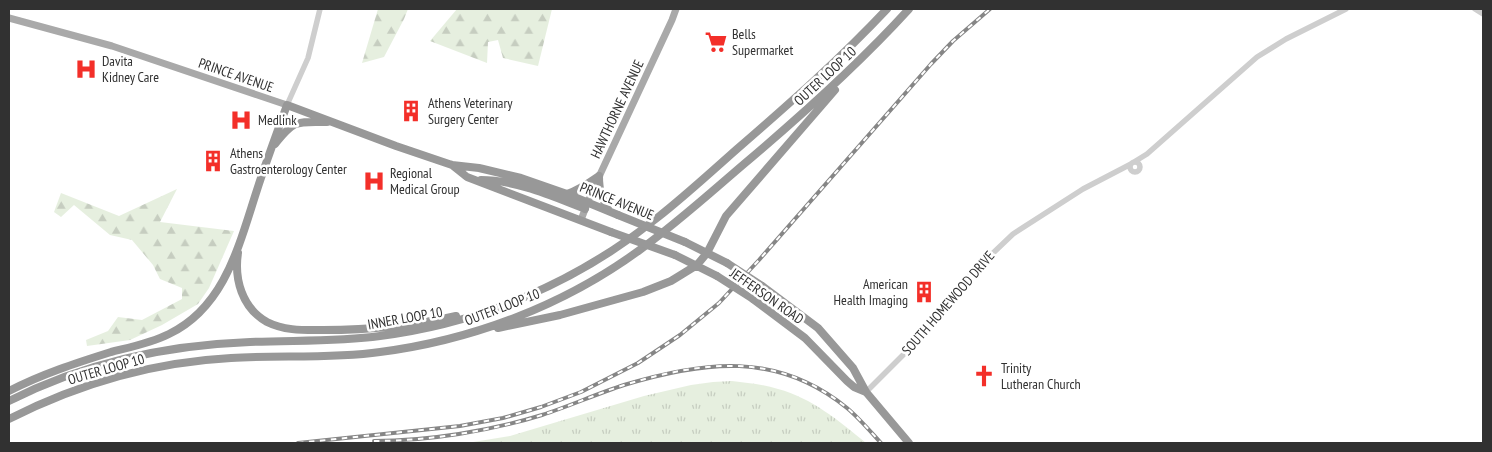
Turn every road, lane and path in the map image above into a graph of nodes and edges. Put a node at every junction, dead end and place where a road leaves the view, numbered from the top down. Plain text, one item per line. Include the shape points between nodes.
1 (320, 9) edge
2 (676, 9) edge
3 (887, 9) edge
4 (909, 9) edge
5 (1346, 9) edge
6 (1475, 9) edge
7 (1483, 14) edge
8 (9, 18) edge
9 (859, 62) junction
10 (287, 105) junction
11 (332, 122) junction
12 (270, 150) junction
13 (1135, 164) junction
14 (452, 165) junction
15 (1113, 174) junction
16 (599, 176) junction
17 (474, 180) junction
18 (568, 194) junction
19 (586, 206) junction
20 (609, 211) junction
21 (581, 220) junction
22 (658, 230) joint
23 (639, 242) joint
24 (240, 243) junction
25 (707, 253) junction
26 (697, 265) junction
27 (504, 306) junction
28 (467, 334) junction
29 (9, 391) edge
30 (866, 392) junction
31 (9, 401) edge
32 (9, 419) edge
33 (909, 443) edge

1 - 10 street via 308,58
2 - 16 main road, HAWTHORNE AVENUE
3 - 27 highway, INNER LOOP 10 via 800,95 658,217 582,269
4 - 9 highway, OUTER LOOP 10
5 - 13 street, SOUTH HOMEWOOD DRIVE via 1293,35 1257,58
6 - 7 street
8 - 10 main road, PRINCE AVENUE via 112,46
9 - 25 highway via 726,216
9 - 28 highway, OUTER LOOP 10 via 775,138 640,250 597,278 540,308
10 - 11 highway, PRINCE AVENUE
10 - 12 highway
11 - 12 highway via 295,124
11 - 14 highway, PRINCE AVENUE
12 - 24 highway
13 - 15 street, SOUTH HOMEWOOD DRIVE
13 - 15 street, SOUTH HOMEWOOD DRIVE via 1130,168 1134,172
14 - 17 highway, PRINCE AVENUE
14 - 18 highway, PRINCE AVENUE via 499,172
15 - 30 street, SOUTH HOMEWOOD DRIVE via 1083,189 1013,234 970,275 904,354
16 - 18 highway
16 - 19 main road, HAWTHORNE AVENUE
16 - 20 highway via 599,188
17 - 19 highway via 520,186
17 - 21 highway, PRINCE AVENUE
18 - 19 highway, PRINCE AVENUE
19 - 20 highway, PRINCE AVENUE
19 - 21 main road, HAWTHORNE AVENUE
20 - 22 highway, PRINCE AVENUE, bridge
21 - 23 highway, PRINCE AVENUE, bridge
22 - 25 highway, JEFFERSON ROAD, bridge
23 - 26 highway, JEFFERSON ROAD, bridge
24 - 27 highway via 237,276 242,295 261,318 277,326 343,330 382,327
24 - 29 highway via 216,293 200,313 180,328 158,339 56,370
25 - 26 highway
25 - 30 highway, JEFFERSON ROAD, bridge via 762,286 818,328 853,368
26 - 28 highway via 656,287 618,300
26 - 30 highway, JEFFERSON ROAD, bridge via 753,299 805,338 847,381
27 - 31 highway, INNER LOOP 10 via 437,326 379,336 223,343 150,353 88,369
28 - 32 highway, OUTER LOOP 10 via 377,353 229,358 160,367 76,390
30 - 33 highway, JEFFERSON ROAD

